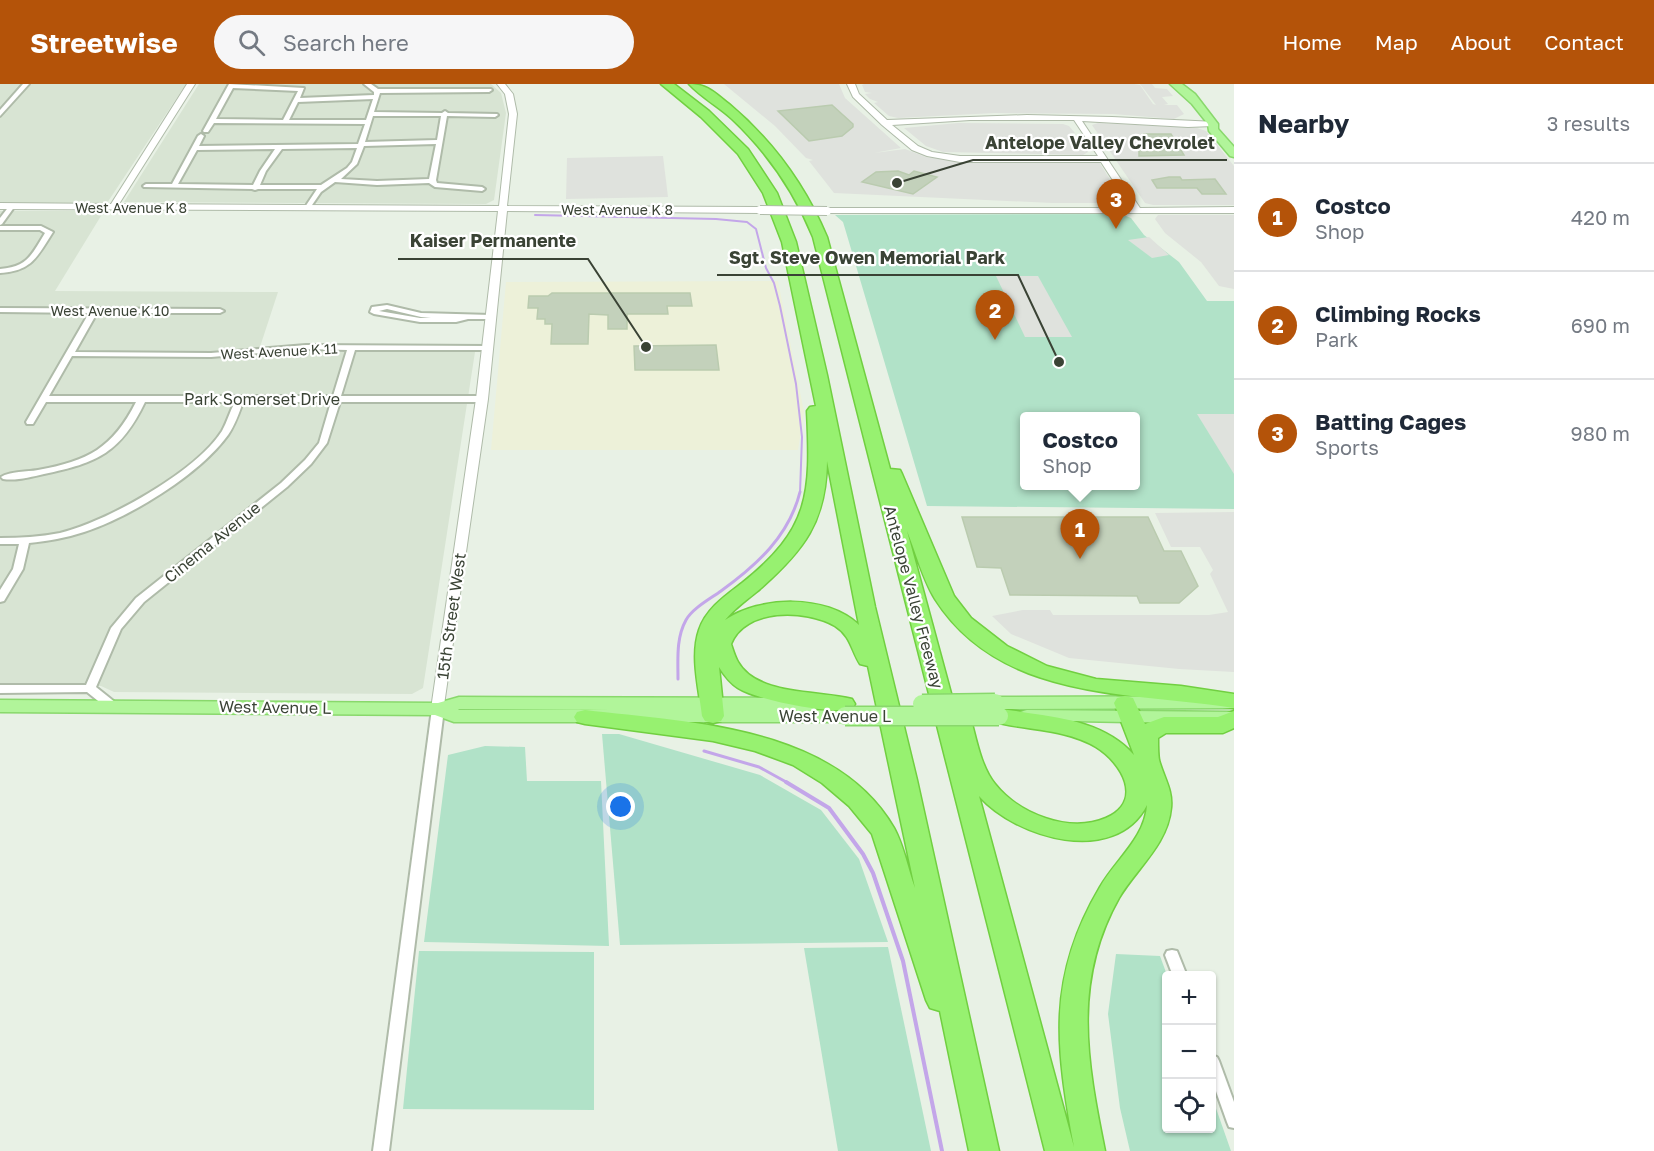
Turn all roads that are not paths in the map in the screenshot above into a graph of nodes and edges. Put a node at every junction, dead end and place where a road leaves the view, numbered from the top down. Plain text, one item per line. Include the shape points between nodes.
1 (26, 84) edge
2 (191, 84) edge
3 (367, 84) edge
4 (501, 84) edge
5 (667, 84) edge
6 (695, 84) edge
7 (851, 84) edge
8 (232, 85) edge
9 (1179, 85) edge
10 (442, 87) edge
11 (489, 90) dead end
12 (377, 94) junction
13 (297, 100) junction
14 (445, 113) junction
15 (0, 114) edge
16 (370, 114) junction
17 (495, 115) dead end
18 (1077, 119) junction
19 (213, 121) junction
20 (285, 121) junction
21 (368, 122) junction
22 (885, 123) junction
23 (1213, 124) junction
24 (439, 142) junction
25 (361, 145) junction
26 (280, 147) junction
27 (195, 148) junction
28 (1233, 149) edge
29 (1104, 159) junction
30 (332, 180) junction
31 (432, 181) junction
32 (146, 186) dead end
33 (174, 186) junction
34 (321, 187) junction
35 (255, 188) junction
36 (482, 189) dead end
37 (0, 206) edge
38 (12, 206) junction
39 (113, 207) junction
40 (308, 207) junction
41 (503, 208) junction
42 (1137, 210) junction
43 (1234, 210) edge
44 (0, 223) edge
45 (0, 228) edge
46 (0, 271) edge
47 (3, 310) edge
48 (95, 310) junction
49 (220, 311) dead end
50 (375, 311) dead end
51 (491, 317) junction
52 (0, 320) edge
53 (352, 347) junction
54 (488, 348) junction
55 (70, 354) junction
56 (819, 375) junction
57 (43, 399) junction
58 (142, 399) junction
59 (240, 399) junction
60 (337, 399) junction
61 (482, 399) junction
62 (30, 422) dead end
63 (880, 465) junction
64 (6, 477) dead end
65 (0, 541) edge
66 (25, 541) junction
67 (0, 598) edge
68 (926, 644) junction
69 (90, 688) junction
70 (0, 689) edge
71 (0, 706) edge
72 (112, 706) junction
73 (438, 709) junction
74 (713, 710) junction
75 (844, 710) junction
76 (997, 710) junction
77 (1128, 710) junction
78 (1234, 710) edge
79 (585, 717) junction
80 (1147, 760) junction
81 (905, 780) junction
82 (1172, 955) dead end
83 (1178, 971) edge
84 (1216, 1072) edge
85 (970, 1090) junction
86 (1234, 1122) edge
87 (381, 1151) edge
88 (984, 1151) edge
89 (1060, 1151) edge
90 (1090, 1151) edge

1 - 15 street
2 - 39 street
3 - 12 street
4 - 41 street, 15th Street West via 509,94 513,114
5 - 56 highway via 743,152 770,194 789,242
6 - 63 highway, Antelope Valley Freeway via 733,112 771,151 812,217
7 - 22 street via 856,95
8 - 13 street via 302,89
8 - 19 street
9 - 23 main road
10 - 11 street
10 - 12 street
12 - 13 street
12 - 16 street
13 - 20 street
14 - 16 street
14 - 17 street
14 - 24 street
16 - 21 street
18 - 22 street
18 - 23 street
18 - 29 street
19 - 20 street
19 - 27 street
20 - 21 street
21 - 25 street
22 - 29 street via 915,148 944,157
23 - 28 main road via 1213,129
24 - 25 street
24 - 31 street
25 - 26 street
25 - 30 street via 350,170
26 - 27 street
26 - 35 street
27 - 33 street
29 - 42 street
30 - 31 street
30 - 34 street
31 - 36 street via 442,187
32 - 33 street
33 - 35 street
34 - 35 street
34 - 40 street
37 - 38 street, West Avenue K 8
38 - 39 street, West Avenue K 8
38 - 44 street
39 - 40 street, West Avenue K 8
40 - 41 street, West Avenue K 8
41 - 42 street, West Avenue K 8, bridge
41 - 51 street, 15th Street West
42 - 43 street, West Avenue K 8
45 - 46 street via 49,232 26,266
47 - 48 street, West Avenue K 10
47 - 52 street
48 - 49 street, West Avenue K 10
48 - 55 street
50 - 51 street via 398,312 420,320
51 - 54 street, 15th Street West
53 - 54 street, West Avenue K 11
53 - 55 street, West Avenue K 11 via 211,355
53 - 60 street, Cinema Avenue
54 - 61 street, 15th Street West
55 - 57 street
56 - 74 highway via 815,392 815,499 794,544 723,608 710,629
56 - 81 highway via 865,607
57 - 58 street, Park Somerset Drive
57 - 62 street
58 - 59 street, Park Somerset Drive
58 - 64 street via 126,429 103,450 60,469
59 - 60 street, Park Somerset Drive
59 - 66 street via 224,434 171,482 94,526
60 - 61 street, Park Somerset Drive
60 - 69 street, Cinema Avenue via 323,442 308,462 140,600 116,628
61 - 73 street, 15th Street West
63 - 68 highway, Antelope Valley Freeway
63 - 78 highway via 895,475 944,597 964,623 999,651 1039,671 1096,686 1181,693
65 - 66 street
66 - 67 street via 18,569
68 - 76 highway via 948,681 978,775 1002,807 1041,826 1088,831 1107,828 1132,811 1139,784 1119,753 1098,738 1070,728
68 - 89 highway, Antelope Valley Freeway
69 - 70 street
69 - 72 street
71 - 72 main road, West Avenue L
72 - 73 main road, West Avenue L
73 - 74 main road, West Avenue L via 459,703
73 - 79 main road, West Avenue L via 454,716
73 - 87 street, 15th Street West
74 - 75 main road, West Avenue L
74 - 79 main road, West Avenue L
75 - 76 main road, West Avenue L, bridge
75 - 81 highway via 747,684 724,659 721,648 728,627 740,618 768,609 808,609 847,624 860,638 890,747
76 - 77 main road, West Avenue L
77 - 78 main road, West Avenue L
77 - 80 highway
78 - 80 highway via 1223,725 1164,725 1151,730 1146,738
79 - 85 highway via 713,733 761,745 801,759 858,800 883,831
80 - 90 highway via 1159,790 1159,818 1152,836 1116,880 1099,910 1077,972 1072,1014 1075,1063
81 - 85 highway
82 - 83 street
84 - 86 street
85 - 88 highway

